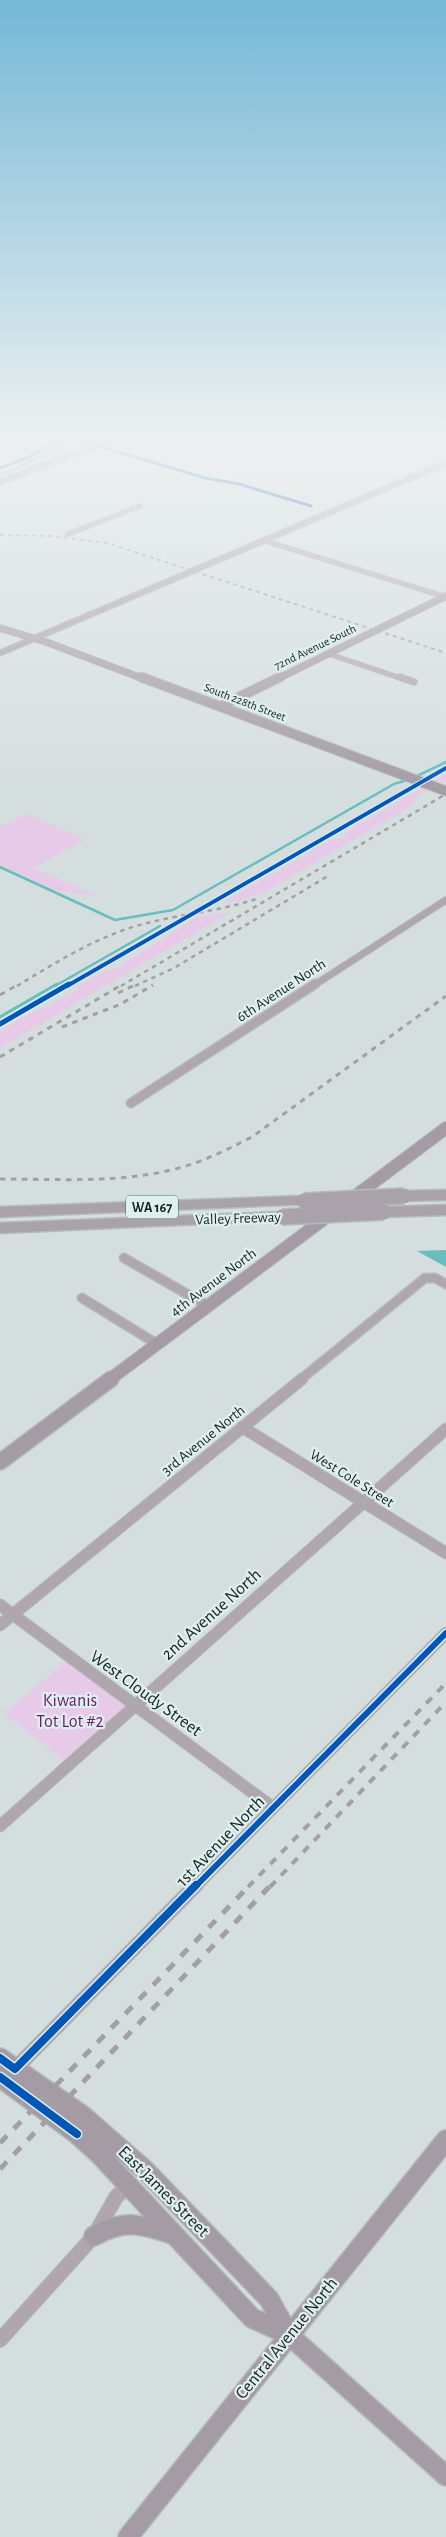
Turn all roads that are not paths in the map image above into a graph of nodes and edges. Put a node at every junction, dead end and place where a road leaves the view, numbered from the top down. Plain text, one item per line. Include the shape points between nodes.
1 (222, 557) edge
2 (318, 557) edge
3 (446, 597) edge
4 (0, 622) edge
5 (0, 628) edge
6 (35, 638) junction
7 (0, 653) edge
8 (329, 654) junction
9 (414, 682) dead end
10 (221, 706) junction
11 (446, 791) edge
12 (446, 900) edge
13 (131, 1103) dead end
14 (446, 1128) edge
15 (446, 1195) edge
16 (446, 1210) edge
17 (0, 1212) edge
18 (0, 1228) edge
19 (124, 1258) dead end
20 (446, 1284) edge
21 (82, 1298) dead end
22 (208, 1306) junction
23 (158, 1344) junction
24 (242, 1427) junction
25 (446, 1428) edge
26 (0, 1462) edge
27 (362, 1502) junction
28 (446, 1553) edge
29 (0, 1605) edge
30 (12, 1615) junction
31 (0, 1625) edge
32 (446, 1633) edge
33 (134, 1706) junction
34 (272, 1807) junction
35 (0, 1826) edge
36 (5, 2068) edge
37 (446, 2140) edge
38 (128, 2186) junction
39 (173, 2234) junction
40 (94, 2236) junction
41 (288, 2335) junction
42 (0, 2340) edge
43 (446, 2476) edge
44 (128, 2537) edge

1 - 6 main road
2 - 3 street
3 - 8 main road, 72nd Avenue South
4 - 6 main road, South 228th Street
5 - 6 main road, South 228th Street
6 - 7 main road
6 - 10 main road, South 228th Street
8 - 9 street
8 - 10 main road, 72nd Avenue South
10 - 11 main road, South 228th Street
12 - 13 street, 6th Avenue North
14 - 22 main road, 4th Avenue North
15 - 17 highway, Valley Freeway / WA 167, bridge
16 - 18 highway, Valley Freeway / WA 167, bridge
19 - 22 street
20 - 24 street, 3rd Avenue North via 435,1278 425,1278
21 - 23 street
22 - 23 main road, 4th Avenue North
23 - 26 main road, 4th Avenue North
24 - 27 street, West Cole Street
24 - 30 street, 3rd Avenue North
25 - 27 street, 2nd Avenue North
27 - 28 street, West Cole Street
27 - 33 street, 2nd Avenue North
29 - 30 street, West Cloudy Street
30 - 31 street, 3rd Avenue North
30 - 33 street, West Cloudy Street
32 - 34 street, 1st Avenue North
33 - 34 street, West Cloudy Street
33 - 35 street, 2nd Avenue North
34 - 36 street, 1st Avenue North
36 - 38 main road, East James Street
36 - 41 main road, East James Street via 82,2115 146,2170 269,2299
37 - 41 main road, Central Avenue North
38 - 39 main road, East James Street
38 - 40 street via 116,2197
39 - 40 main road via 132,2222 109,2226
39 - 41 main road, East James Street via 252,2318
40 - 42 street
41 - 43 main road, East James Street
41 - 44 main road, Central Avenue North

